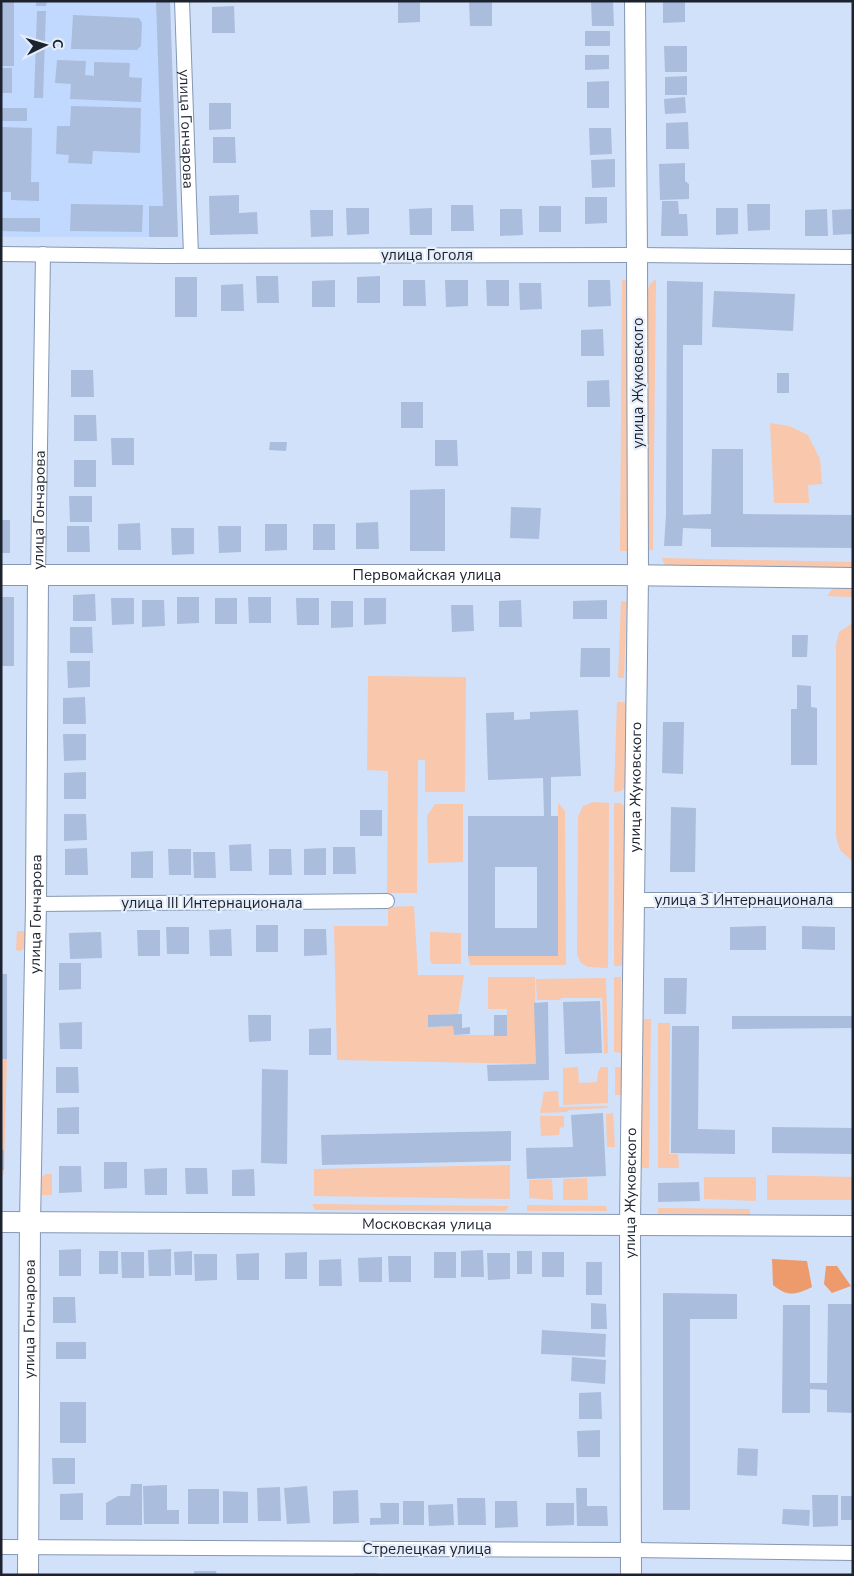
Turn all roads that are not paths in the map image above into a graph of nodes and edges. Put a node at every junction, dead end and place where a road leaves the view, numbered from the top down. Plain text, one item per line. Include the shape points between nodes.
1 (182, 1) edge
2 (635, 1) edge
3 (1, 254) edge
4 (43, 254) junction
5 (191, 255) junction
6 (638, 255) junction
7 (853, 257) edge
8 (1, 575) edge
9 (38, 576) junction
10 (638, 576) junction
11 (853, 578) edge
12 (635, 900) junction
13 (853, 900) edge
14 (388, 901) dead end
15 (36, 904) junction
16 (1, 1222) edge
17 (30, 1222) junction
18 (630, 1224) junction
19 (853, 1226) edge
20 (1, 1548) edge
21 (28, 1548) junction
22 (632, 1550) junction
23 (853, 1553) edge
24 (28, 1575) edge
25 (631, 1575) edge

1 - 5 street, улица Гончарова
2 - 6 street, улица Жуковского
3 - 4 street, улица Гоголя
4 - 5 street, улица Гоголя
4 - 9 street, улица Гончарова
5 - 6 street, улица Гоголя
6 - 7 street, улица Гоголя
6 - 10 street, улица Жуковского
8 - 9 street, Первомайская улица
9 - 10 street, Первомайская улица
9 - 15 street, улица Гончарова
10 - 11 street, Первомайская улица
10 - 12 street, улица Жуковского
12 - 13 street, улица 3 Интернационала
12 - 18 street, улица Жуковского
14 - 15 street, улица III Интернационала
15 - 17 street, улица Гончарова
16 - 17 street, Московская улица
17 - 18 street, Московская улица
17 - 21 street, улица Гончарова
18 - 19 street, Московская улица
18 - 22 street, улица Жуковского
20 - 21 street, Стрелецкая улица
21 - 22 street, Стрелецкая улица
21 - 24 street, улица Гончарова
22 - 23 street, Стрелецкая улица
22 - 25 street, улица Жуковского

